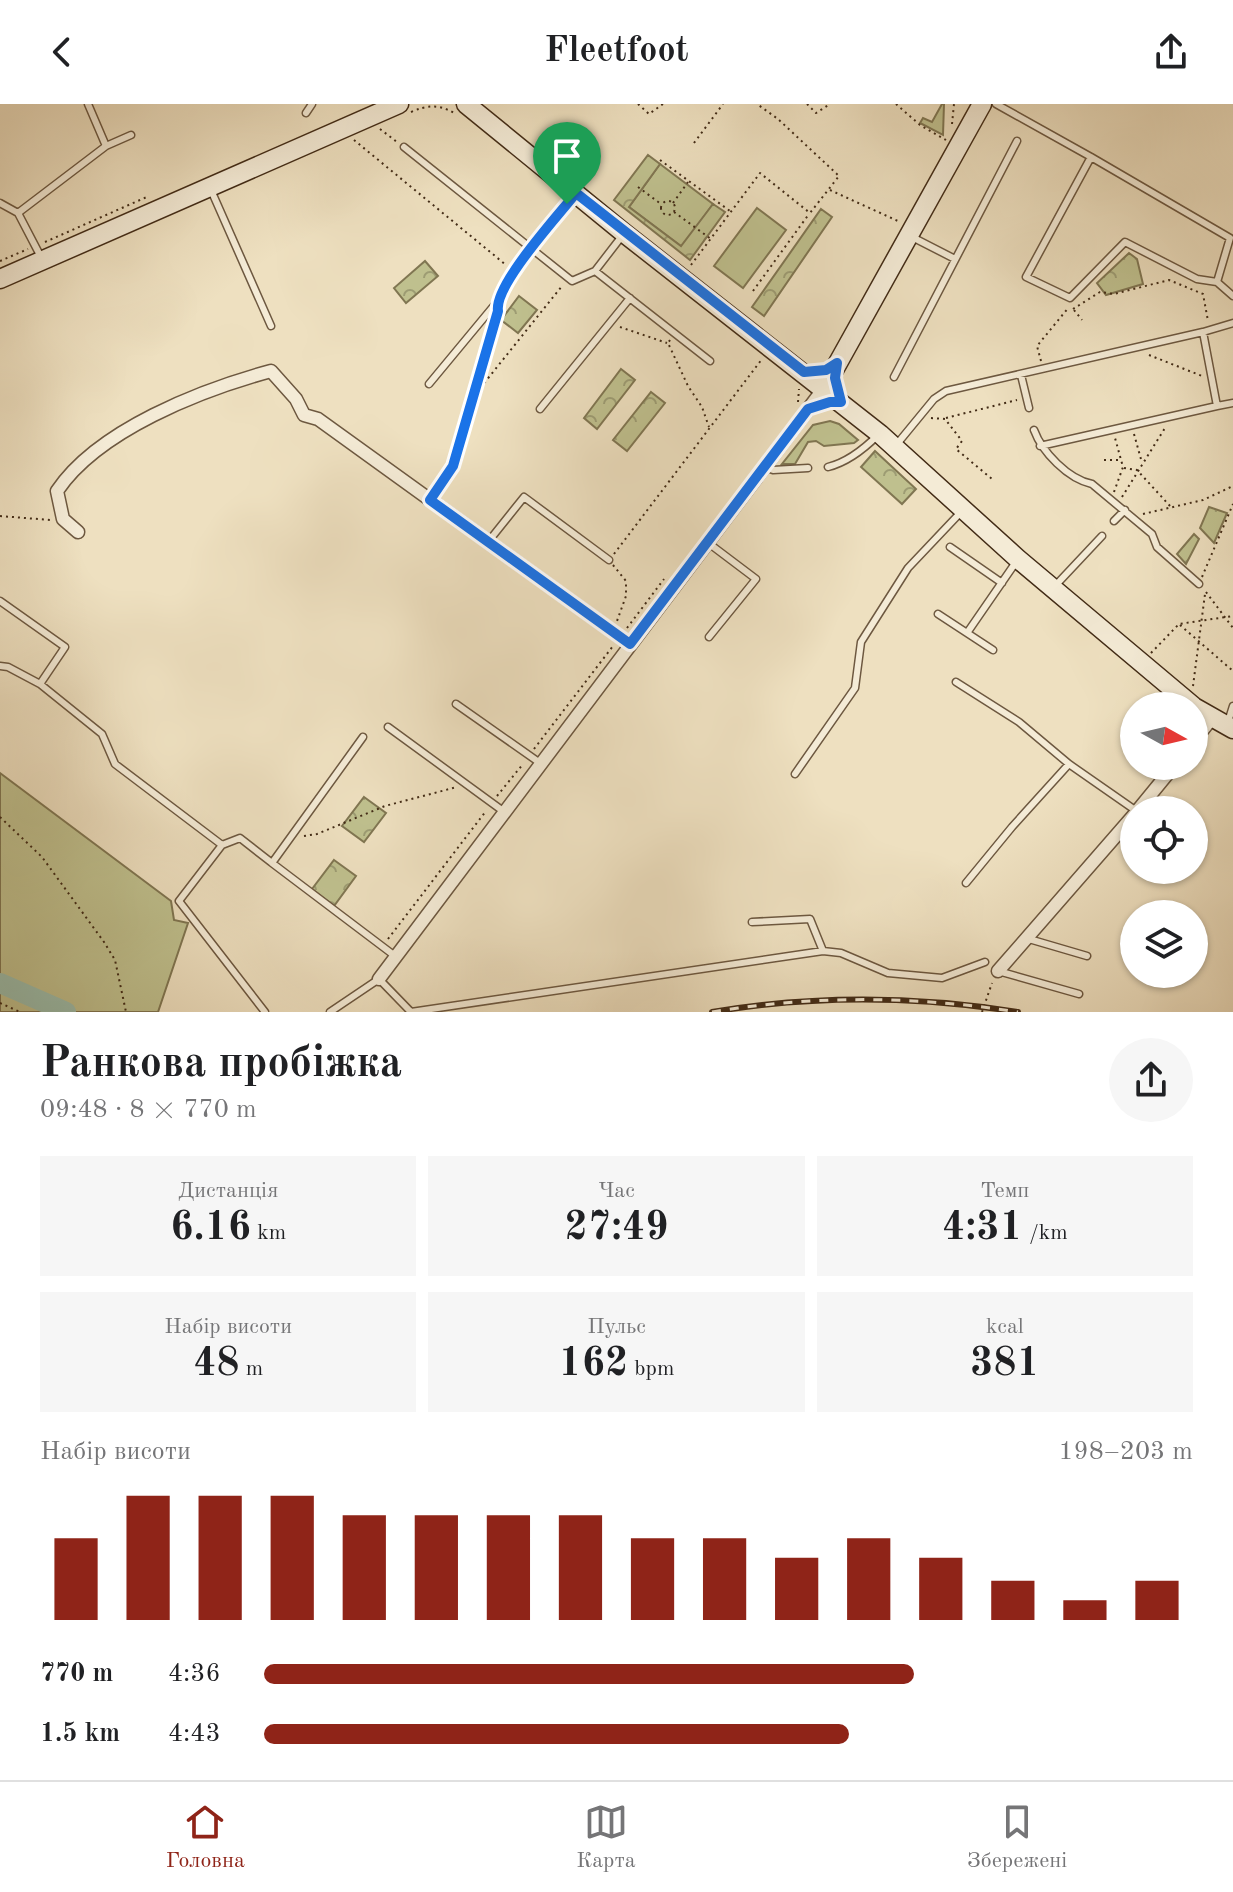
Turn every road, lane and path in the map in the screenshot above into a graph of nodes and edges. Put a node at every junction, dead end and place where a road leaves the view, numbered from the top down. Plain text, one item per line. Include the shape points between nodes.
1 (88, 104) edge
2 (312, 104) edge
3 (638, 104) edge
4 (663, 104) edge
5 (723, 104) edge
6 (757, 104) edge
7 (807, 104) edge
8 (830, 104) edge
9 (896, 104) edge
10 (954, 104) edge
11 (982, 104) edge
12 (996, 104) edge
13 (401, 110) edge
14 (464, 112) edge
15 (306, 113) dead end
16 (367, 119) junction
17 (342, 130) junction
18 (952, 130) dead end
19 (131, 135) dead end
20 (946, 140) dead end
21 (1017, 141) dead end
22 (694, 143) dead end
23 (106, 146) junction
24 (404, 147) joint
25 (1091, 157) junction
26 (660, 160) dead end
27 (689, 181) junction
28 (210, 187) junction
29 (638, 187) dead end
30 (828, 190) junction
31 (576, 193) junction
32 (0, 203) edge
33 (662, 204) junction
34 (673, 204) junction
35 (674, 212) junction
36 (731, 212) junction
37 (18, 213) junction
38 (810, 213) junction
39 (904, 228) junction
40 (624, 233) junction
41 (711, 239) junction
42 (531, 249) junction
43 (955, 259) junction
44 (42, 260) junction
45 (691, 265) dead end
46 (513, 271) junction
47 (595, 271) junction
48 (568, 278) junction
49 (0, 279) edge
50 (1217, 282) junction
51 (753, 291) dead end
52 (1233, 296) edge
53 (630, 298) junction
54 (497, 302) junction
55 (1071, 304) junction
56 (1082, 320) dead end
57 (1233, 323) edge
58 (609, 324) junction
59 (271, 326) dead end
60 (1206, 331) junction
61 (675, 333) junction
62 (668, 343) junction
63 (1133, 349) junction
64 (763, 358) dead end
65 (710, 361) dead end
66 (837, 363) junction
67 (1043, 369) junction
68 (804, 372) junction
69 (1021, 375) junction
70 (894, 377) dead end
71 (1212, 380) junction
72 (429, 384) dead end
73 (824, 388) junction
74 (473, 397) junction
75 (1026, 397) junction
76 (841, 402) junction
77 (1233, 403) edge
78 (1217, 406) junction
79 (1029, 408) dead end
80 (540, 409) dead end
81 (808, 409) junction
82 (1172, 416) junction
83 (919, 417) junction
84 (945, 419) junction
85 (1132, 425) junction
86 (710, 428) junction
87 (463, 429) joint
88 (1034, 430) dead end
89 (1112, 430) junction
90 (880, 434) junction
91 (1040, 446) junction
92 (895, 447) junction
93 (1104, 460) dead end
94 (1119, 460) junction
95 (1142, 463) junction
96 (764, 467) junction
97 (828, 467) dead end
98 (1123, 467) junction
99 (808, 468) dead end
100 (1137, 470) junction
101 (992, 479) dead end
102 (1233, 486) edge
103 (1111, 499) junction
104 (430, 500) junction
105 (1233, 504) edge
106 (1118, 505) junction
107 (1171, 507) junction
108 (964, 508) junction
109 (1125, 510) junction
110 (0, 516) edge
111 (1133, 517) junction
112 (63, 519) junction
113 (1114, 521) dead end
114 (78, 532) dead end
115 (1102, 536) dead end
116 (488, 542) junction
117 (707, 542) junction
118 (950, 547) dead end
119 (1018, 559) junction
120 (609, 560) junction
121 (665, 578) dead end
122 (1002, 583) junction
123 (1199, 584) junction
124 (1053, 589) junction
125 (1206, 592) junction
126 (0, 601) edge
127 (938, 614) dead end
128 (1233, 616) edge
129 (1225, 617) junction
130 (1202, 621) junction
131 (1179, 624) junction
132 (1233, 628) edge
133 (967, 633) junction
134 (709, 637) dead end
135 (621, 638) junction
136 (1199, 642) junction
137 (993, 650) dead end
138 (1151, 653) dead end
139 (0, 666) edge
140 (1233, 671) edge
141 (956, 682) dead end
142 (40, 684) junction
143 (1182, 692) edge
144 (1194, 692) edge
145 (456, 704) dead end
146 (1233, 706) edge
147 (1208, 713) edge
148 (1224, 725) edge
149 (388, 727) dead end
150 (363, 737) dead end
151 (535, 759) junction
152 (1069, 764) junction
153 (795, 774) dead end
154 (1162, 780) edge
155 (467, 785) junction
156 (1149, 796) edge
157 (1120, 801) edge
158 (492, 803) junction
159 (503, 811) junction
160 (0, 817) edge
161 (1120, 830) edge
162 (291, 837) junction
163 (222, 845) junction
164 (272, 863) junction
165 (966, 883) dead end
166 (752, 922) dead end
167 (1025, 937) junction
168 (382, 946) junction
169 (823, 951) junction
170 (395, 956) junction
171 (1087, 956) dead end
172 (985, 962) dead end
173 (998, 971) junction
174 (379, 979) junction
175 (1079, 994) dead end
176 (0, 1003) edge
177 (20, 1012) edge
178 (126, 1012) edge
179 (265, 1012) edge
180 (330, 1012) edge
181 (411, 1012) edge
182 (982, 1012) edge

1 - 23 lane
2 - 15 lane
3 - 4 path via 649,114
5 - 22 path
6 - 30 path via 839,176
7 - 8 path via 816,113
9 - 20 path
10 - 18 path
11 - 39 main road
12 - 25 lane
13 - 14 path via 439,105
13 - 16 main road
14 - 31 main road
16 - 17 main road
16 - 24 path
17 - 28 main road
17 - 46 path
19 - 23 lane
21 - 43 lane
23 - 37 lane
24 - 42 lane
25 - 50 lane via 1230,238
25 - 55 lane via 1026,277
26 - 27 path
27 - 34 path
27 - 36 path
28 - 44 main road
28 - 59 lane
29 - 33 path
30 - 38 path
30 - 39 path
31 - 40 main road
31 - 42 lane
32 - 37 lane
33 - 34 path
33 - 35 path via 664,215
34 - 35 path
35 - 41 path
36 - 38 path via 760,173
36 - 41 path
37 - 44 lane
38 - 51 path
39 - 43 lane
39 - 66 main road
40 - 47 lane
40 - 68 main road
41 - 45 path
42 - 46 lane
42 - 48 lane
43 - 70 lane
44 - 49 main road
46 - 54 lane
47 - 48 lane
47 - 53 lane
48 - 74 path
50 - 52 lane
50 - 55 lane via 1197,279 1125,242
53 - 58 lane
53 - 61 lane
54 - 72 lane
54 - 74 path
55 - 56 path
55 - 60 path via 1100,292 1114,294 1169,280 1203,294
55 - 67 path via 1037,346
57 - 60 lane
58 - 62 path
58 - 80 lane
60 - 63 lane
60 - 71 lane
61 - 62 path
61 - 65 lane
62 - 86 path
63 - 67 lane
63 - 71 path
64 - 86 path
66 - 68 main road
66 - 73 main road
66 - 76 main road
67 - 69 lane
68 - 73 main road
68 - 81 street via 812,395
69 - 75 lane
69 - 83 lane via 946,391
71 - 78 lane
73 - 76 main road
73 - 81 street
74 - 87 path
75 - 79 lane
75 - 84 path
76 - 81 street
76 - 90 main road
77 - 78 lane
78 - 82 lane
81 - 96 street
82 - 85 lane
82 - 95 path
83 - 84 path
83 - 92 lane
84 - 101 path via 962,441 956,449
85 - 89 lane
85 - 95 path
86 - 120 path
87 - 104 lane via 453,466
88 - 91 lane
89 - 91 lane
89 - 94 path
90 - 92 main road
90 - 97 lane
91 - 103 lane via 1080,481
92 - 108 main road
93 - 94 path
94 - 98 path
95 - 100 path
96 - 99 lane
96 - 117 street
98 - 100 path
98 - 103 path
100 - 106 path
100 - 107 path
102 - 107 path
103 - 106 lane
104 - 112 street via 318,419 304,415 271,371 145,419 115,436 57,491
104 - 116 street
105 - 123 path
106 - 109 lane
107 - 111 path
108 - 119 main road
108 - 153 lane via 908,568 884,605 861,642 855,688
109 - 111 lane
109 - 113 lane
110 - 112 path
111 - 123 lane
112 - 114 street
115 - 124 lane
116 - 120 lane via 524,497
116 - 135 street
117 - 134 lane via 756,579
117 - 135 street
118 - 122 lane
119 - 122 lane
119 - 124 main road
120 - 135 path via 626,581 619,610
121 - 135 path
122 - 133 lane
123 - 125 path
124 - 143 main road
125 - 129 path
125 - 130 path
126 - 142 lane via 65,647
127 - 133 lane
128 - 129 path
129 - 130 path
129 - 132 path
130 - 131 path
130 - 136 path
131 - 136 path
131 - 138 path
133 - 137 lane
135 - 151 street
135 - 151 path
136 - 140 path
136 - 144 path
139 - 142 lane
141 - 152 lane via 1019,722
142 - 163 lane via 102,734 115,764
145 - 151 lane
146 - 148 lane
147 - 148 main road
149 - 155 lane
150 - 162 lane
151 - 158 path
151 - 159 street
152 - 157 lane
152 - 165 lane
154 - 156 street
155 - 158 lane
155 - 162 path via 385,806 317,834
158 - 159 lane
158 - 168 path
159 - 170 street
160 - 178 path via 42,857 104,942 115,960
161 - 167 street
162 - 164 lane
163 - 164 lane via 240,838
163 - 179 lane via 179,901
164 - 168 lane
166 - 169 lane via 810,919
167 - 171 lane
167 - 173 street
168 - 170 lane
169 - 172 lane via 888,973 942,978
169 - 181 lane
170 - 174 street
173 - 175 lane
173 - 182 path
174 - 180 lane
174 - 181 lane
176 - 177 path

